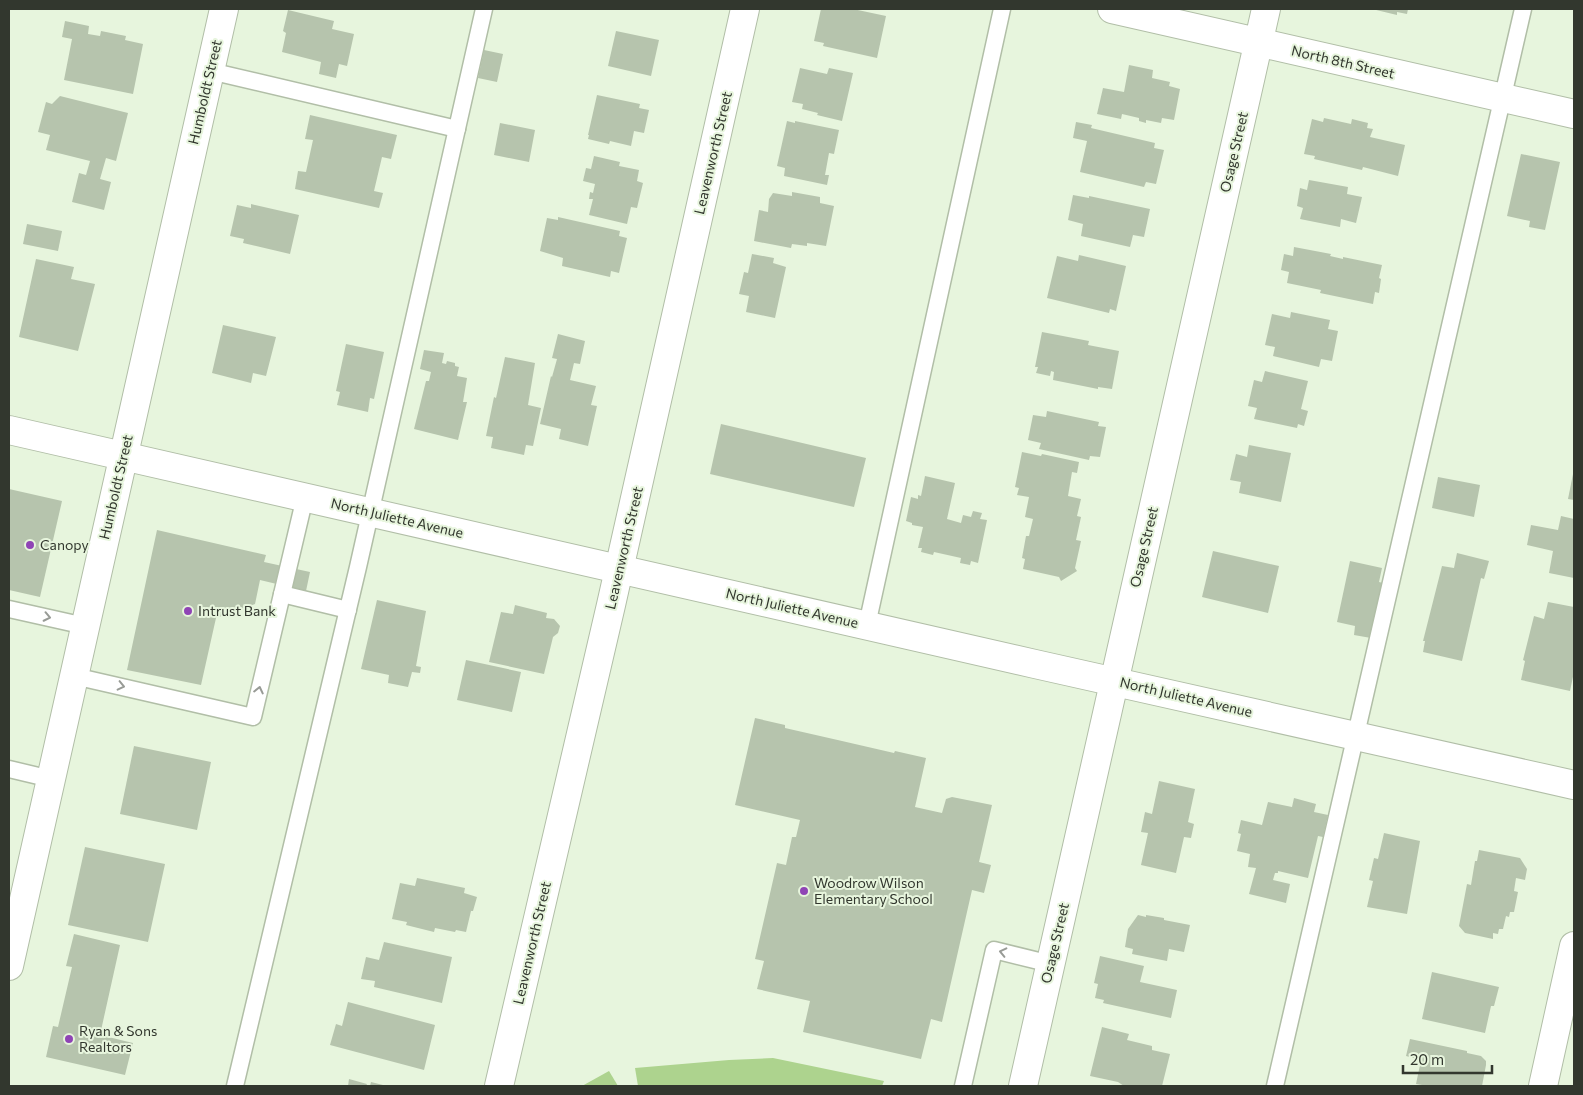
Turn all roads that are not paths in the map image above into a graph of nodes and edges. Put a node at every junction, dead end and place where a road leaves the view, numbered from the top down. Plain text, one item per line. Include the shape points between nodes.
1 (224, 9) edge
2 (484, 9) edge
3 (745, 9) edge
4 (1002, 9) edge
5 (1112, 9) edge
6 (1266, 9) edge
7 (1523, 9) edge
8 (1259, 42) junction
9 (210, 71) junction
10 (1503, 98) junction
11 (1574, 114) edge
12 (457, 129) junction
13 (9, 430) edge
14 (124, 456) junction
15 (305, 497) junction
16 (370, 512) junction
17 (620, 569) junction
18 (282, 594) junction
19 (9, 609) edge
20 (348, 610) junction
21 (868, 625) junction
22 (85, 626) junction
23 (74, 676) junction
24 (1114, 681) junction
25 (1356, 736) junction
26 (9, 770) edge
27 (51, 779) junction
28 (1574, 785) edge
29 (1574, 946) edge
30 (1051, 964) junction
31 (9, 966) edge
32 (235, 1086) edge
33 (499, 1086) edge
34 (964, 1086) edge
35 (1023, 1086) edge
36 (1275, 1086) edge
37 (1543, 1086) edge

1 - 9 street, Humboldt Street
2 - 12 lane
3 - 17 street, Leavenworth Street
4 - 21 lane
5 - 8 street, North 8th Street
6 - 8 street, Osage Street
7 - 10 lane
8 - 10 street, North 8th Street
8 - 24 street, Osage Street
9 - 12 lane
9 - 14 street, Humboldt Street
10 - 11 street, North 8th Street
10 - 25 lane
12 - 16 lane
13 - 14 street, North Juliette Avenue
14 - 15 street, North Juliette Avenue
14 - 22 street, Humboldt Street
15 - 16 street, North Juliette Avenue
15 - 18 lane
16 - 17 street, North Juliette Avenue
16 - 20 lane
17 - 21 street, North Juliette Avenue
17 - 33 street, Leavenworth Street
18 - 20 lane
23 -> 18 lane via 253,717
19 -> 22 lane
20 - 32 lane
21 - 24 street, North Juliette Avenue
22 - 23 street, Humboldt Street
23 - 27 street, Humboldt Street
24 - 25 street, North Juliette Avenue
24 - 30 street, Osage Street
25 - 28 street, North Juliette Avenue
25 - 36 lane
26 - 27 lane
27 - 31 street, Humboldt Street
29 - 37 street
30 -> 34 lane via 994,950
30 - 35 street, Osage Street

